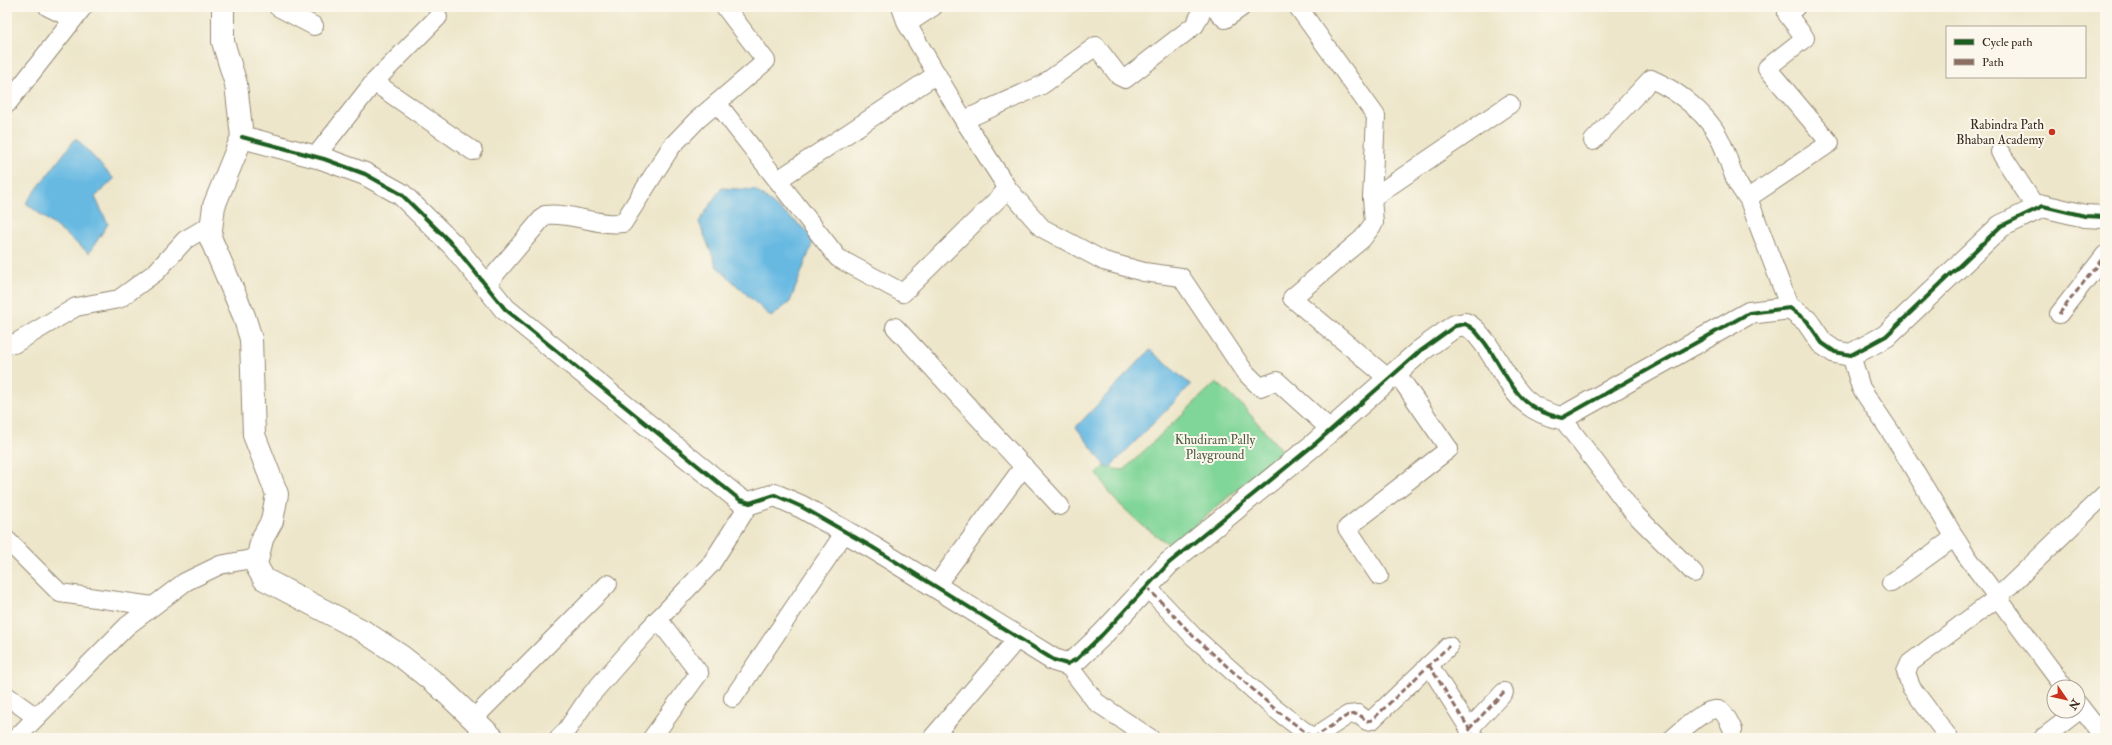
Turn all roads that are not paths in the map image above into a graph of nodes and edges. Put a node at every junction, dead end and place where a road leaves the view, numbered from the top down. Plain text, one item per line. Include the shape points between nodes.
1 (48, 7) edge
2 (223, 7) edge
3 (278, 7) edge
4 (725, 7) edge
5 (901, 7) edge
6 (933, 7) edge
7 (1204, 7) edge
8 (1213, 7) edge
9 (1242, 7) edge
10 (1298, 7) edge
11 (1796, 7) edge
12 (78, 13) edge
13 (438, 17) dead end
14 (907, 24) junction
15 (314, 26) dead end
16 (937, 74) junction
17 (374, 82) junction
18 (717, 103) junction
19 (7, 104) edge
20 (1510, 104) dead end
21 (964, 120) junction
22 (242, 137) junction
23 (1592, 141) dead end
24 (473, 151) dead end
25 (2000, 152) dead end
26 (315, 157) junction
27 (778, 180) junction
28 (1008, 190) junction
29 (1372, 198) junction
30 (1748, 198) junction
31 (2037, 209) junction
32 (2105, 217) edge
33 (212, 224) junction
34 (2105, 255) edge
35 (486, 285) junction
36 (1790, 308) junction
37 (2059, 314) dead end
38 (895, 327) dead end
39 (7, 342) edge
40 (1851, 355) junction
41 (1392, 376) junction
42 (1562, 418) junction
43 (1331, 430) junction
44 (1024, 466) junction
45 (2105, 494) edge
46 (750, 503) junction
47 (1060, 506) dead end
48 (845, 532) junction
49 (1955, 537) junction
50 (7, 540) edge
51 (256, 558) junction
52 (1694, 573) dead end
53 (1379, 576) dead end
54 (1891, 583) dead end
55 (608, 584) dead end
56 (935, 587) junction
57 (1147, 587) junction
58 (1997, 598) junction
59 (153, 606) junction
60 (658, 619) junction
61 (1018, 638) junction
62 (1449, 646) dead end
63 (1067, 664) junction
64 (1429, 665) junction
65 (2058, 679) edge
66 (1504, 692) dead end
67 (7, 696) edge
68 (733, 698) dead end
69 (2086, 716) edge
70 (36, 718) junction
71 (473, 719) junction
72 (2067, 719) edge
73 (1733, 730) dead end
74 (2100, 731) dead end
75 (1472, 734) edge
76 (16, 738) edge
77 (492, 738) edge
78 (559, 738) edge
79 (652, 738) edge
80 (932, 738) edge
81 (1150, 738) edge
82 (1673, 738) edge
83 (1949, 738) edge
84 (2043, 738) edge

1 - 12 street
2 - 22 street via 223,42 236,84
3 - 15 street
4 - 18 street via 766,61
5 - 14 street
6 - 14 street
7 - 21 street via 1195,25 1125,80 1096,46 1042,85
8 - 9 street via 1225,19
10 - 29 street via 1376,116
11 - 30 street via 1787,14 1805,38 1767,68 1830,143
12 - 19 street
13 - 17 street
14 - 16 street
16 - 21 street
16 - 27 street
17 - 24 street
17 - 26 street
18 - 27 street
18 - 35 street via 671,147 623,223 608,225 558,213 545,215
20 - 29 street
21 - 28 street
22 - 26 street
22 - 33 street via 214,206
23 - 30 street via 1651,79 1665,85 1708,120 1722,144 1738,187
25 - 31 street
26 - 35 street via 365,174 401,194 454,246
27 - 28 street via 838,258 903,293
28 - 43 street via 1042,228 1104,261 1144,272 1181,277 1244,371 1260,387 1278,382
29 - 41 street via 1374,224 1362,239 1292,298
30 - 36 street
31 - 32 street via 2043,206 2085,216
31 - 40 street via 2001,226 1886,336
33 - 39 street via 185,240 156,272 119,299 76,307 14,344
33 - 51 street via 210,237 244,316 251,339 254,435 277,494 272,521 262,539
34 - 37 street
35 - 46 street via 505,309 723,488 740,500
36 - 40 street via 1807,321 1822,343 1835,352
36 - 42 street via 1749,313
38 - 44 street
40 - 49 street via 1861,388
41 - 42 street via 1419,352 1455,326 1466,324 1477,332 1518,395 1529,406 1545,415
41 - 43 street
41 - 53 street via 1449,449 1347,528
42 - 52 street via 1633,512
43 - 57 street via 1169,563
44 - 47 street
44 - 56 street
45 - 58 street
46 - 48 street via 775,495 802,507
46 - 60 street via 711,564
48 - 56 street
48 - 68 street
49 - 54 street
49 - 58 street
50 - 59 street via 60,593
51 - 59 street via 220,565 185,582
51 - 71 street via 256,565 264,579 363,632 401,656 439,686
55 - 71 street
56 - 61 street
57 - 63 street via 1102,635 1077,659
57 - 64 street via 1194,637 1229,669 1275,709 1314,738 1348,714 1358,714 1363,720 1372,720
58 - 65 street
58 - 83 street via 1910,663 1906,672 1911,687
59 - 70 street via 127,626
60 - 78 street via 589,697
60 - 79 street via 699,673
61 - 63 street via 1054,660
61 - 80 street
62 - 64 street
63 - 81 street via 1096,702
64 - 75 street
66 - 75 street
67 - 70 street
69 - 74 street
70 - 76 street
71 - 77 street
72 - 84 street
73 - 82 street via 1722,712 1715,709 1707,711

